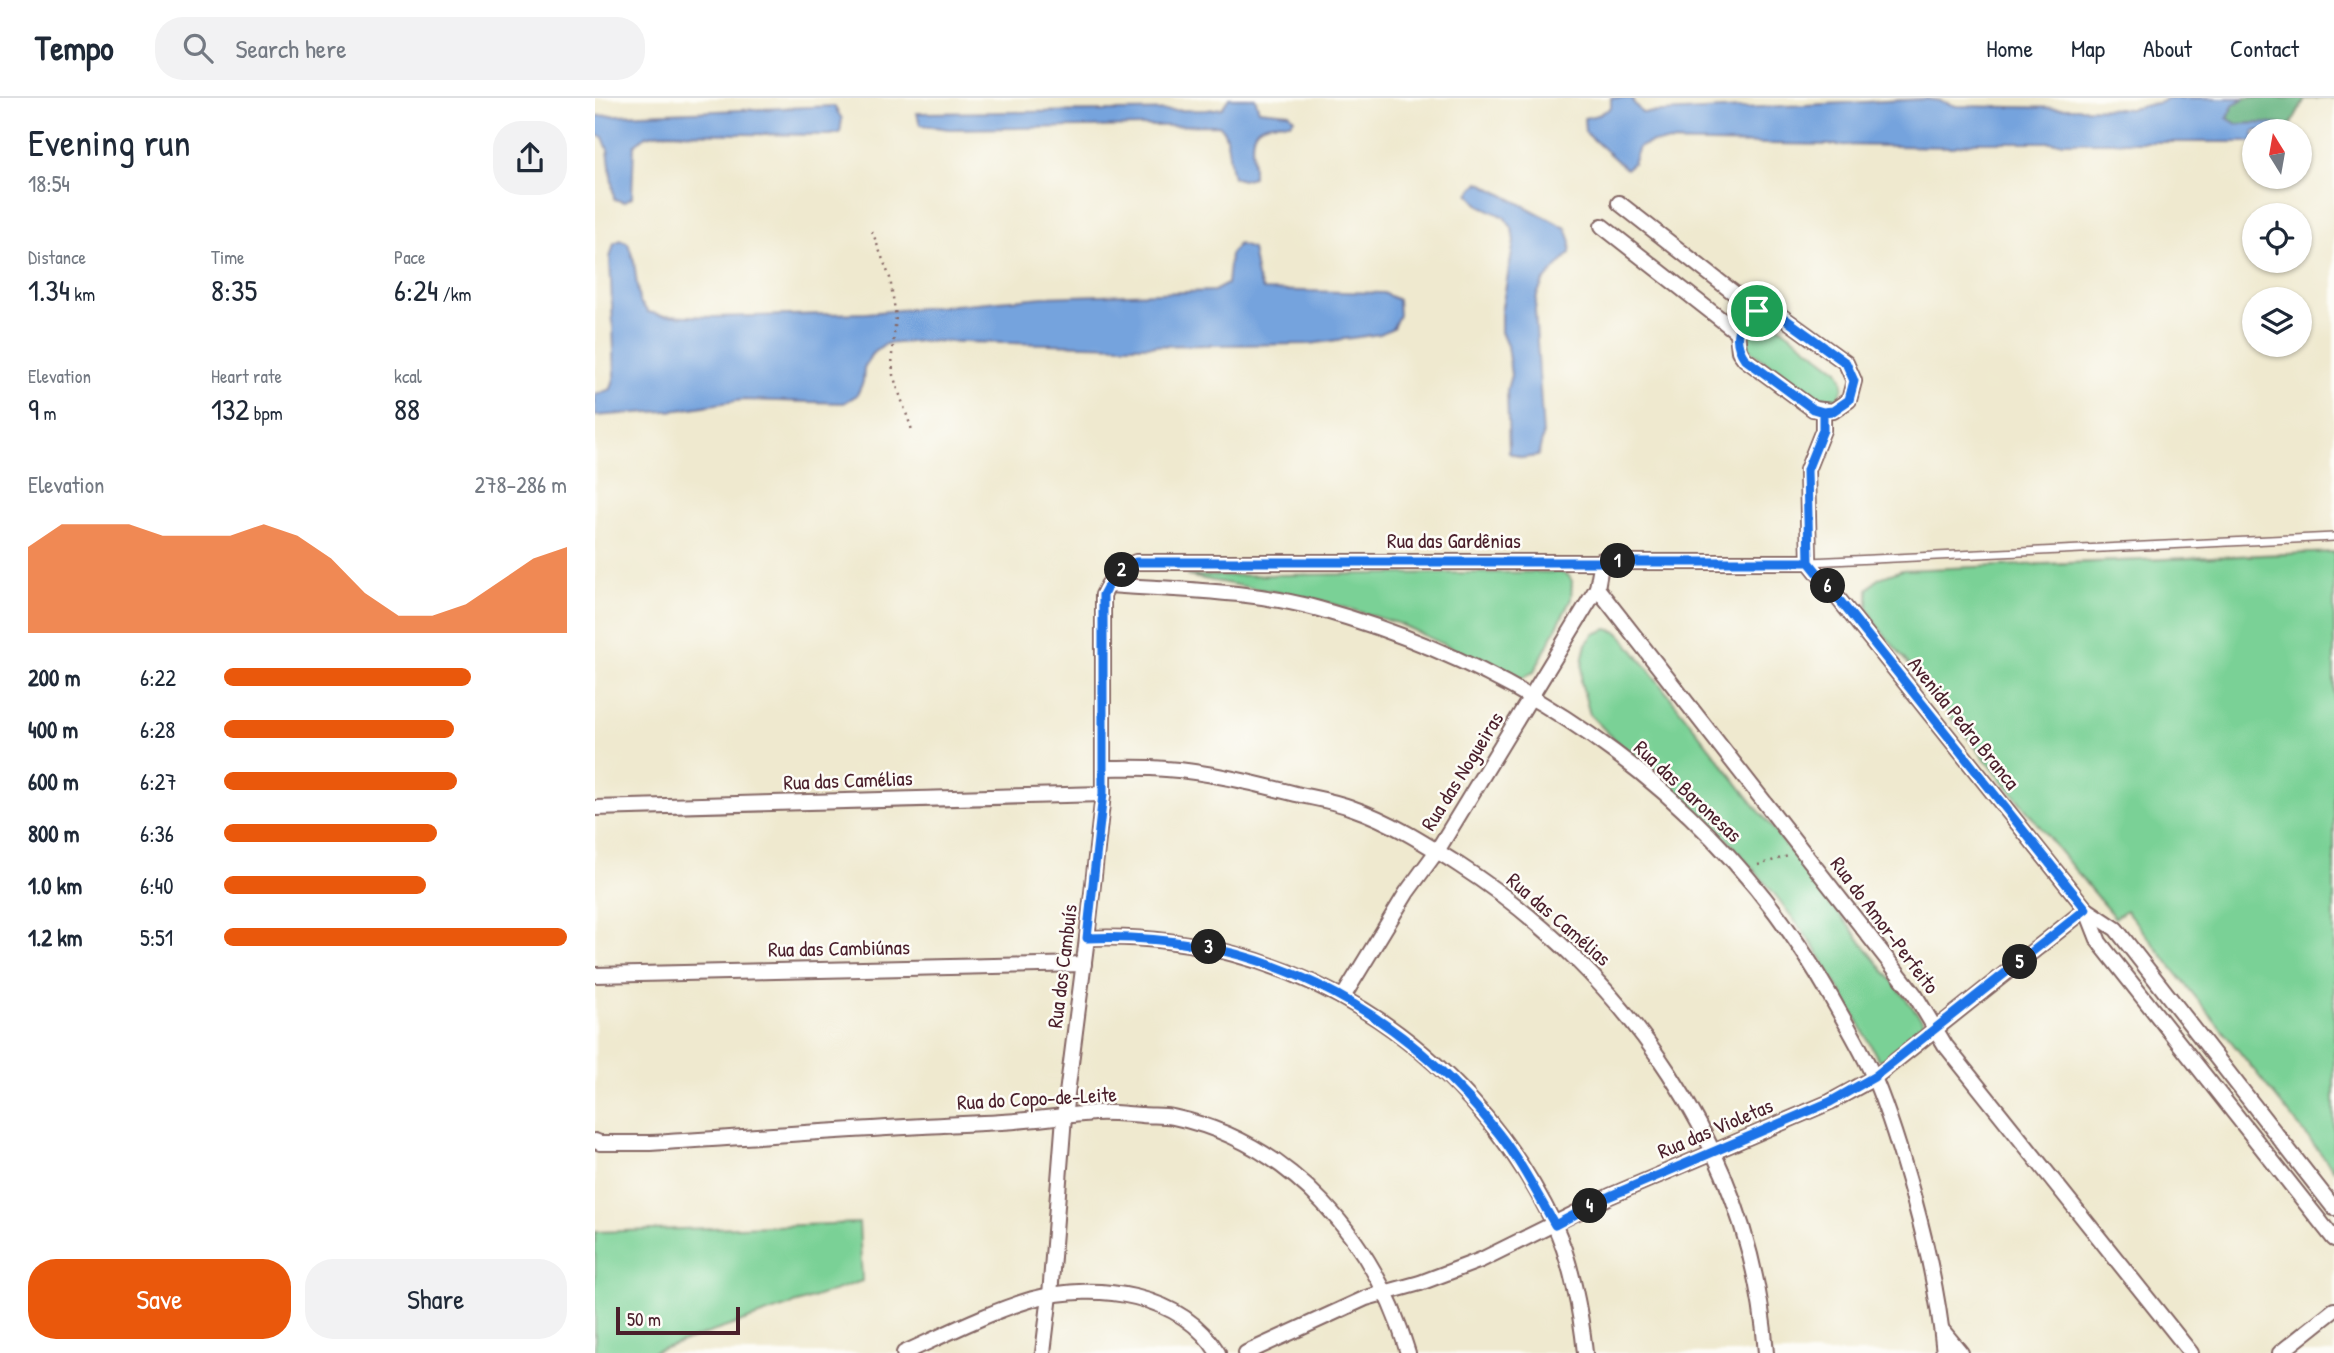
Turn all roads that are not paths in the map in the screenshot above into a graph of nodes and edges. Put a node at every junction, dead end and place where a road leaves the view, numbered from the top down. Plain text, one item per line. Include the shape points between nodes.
1 (1619, 203) dead end
2 (1602, 226) dead end
3 (1757, 311) junction
4 (1737, 332) junction
5 (1823, 412) junction
6 (2334, 537) edge
7 (1602, 561) junction
8 (1809, 562) junction
9 (1108, 584) junction
10 (1597, 588) junction
11 (1532, 697) junction
12 (1103, 768) junction
13 (1103, 794) junction
14 (595, 808) edge
15 (1437, 851) junction
16 (2086, 909) junction
17 (1087, 938) junction
18 (1084, 964) junction
19 (595, 975) edge
20 (1343, 997) junction
21 (1935, 1030) junction
22 (1874, 1077) junction
23 (1064, 1117) junction
24 (595, 1141) edge
25 (1713, 1152) junction
26 (2334, 1208) edge
27 (1555, 1225) junction
28 (2334, 1239) edge
29 (1385, 1293) junction
30 (1050, 1295) junction
31 (2334, 1310) edge
32 (1942, 1330) junction
33 (904, 1353) edge
34 (1043, 1353) edge
35 (1218, 1353) edge
36 (1246, 1353) edge
37 (1408, 1353) edge
38 (1585, 1353) edge
39 (1766, 1353) edge
40 (1944, 1353) edge
41 (1961, 1353) edge
42 (2191, 1353) edge
43 (2280, 1353) edge

1 - 3 street
2 - 4 street
3 - 4 street via 1748,315
3 - 5 street via 1777,313 1846,363 1854,381 1849,400
4 - 5 street via 1745,359
5 - 8 street via 1823,430 1807,470
6 - 8 lane
7 - 8 street, Rua das Gardênias
7 - 9 street, Rua das Gardênias via 1136,562
7 - 10 street, Rua das Nogueiras
8 - 16 street, Avenida Pedra Branca
9 - 11 street, Rua das Baronesas via 1268,598 1316,608 1425,645
9 - 12 street, Rua dos Cambuís via 1103,595
10 - 11 street, Rua das Nogueiras
10 - 21 street, Rua do Amor-Perfeito via 1915,995
11 - 15 street, Rua das Nogueiras
11 - 22 street, Rua das Baronesas via 1637,769 1697,822 1741,870 1818,974
12 - 13 street, Rua dos Cambuís
12 - 15 street, Rua das Camélias via 1165,768 1218,775 1304,796 1352,808
13 - 14 street, Rua das Camélias
13 - 17 street, Rua dos Cambuís
15 - 20 street, Rua das Nogueiras
15 - 25 street, Rua das Camélias via 1546,929 1620,1004 1667,1070
16 - 21 street, Rua das Violetas
16 - 26 street, Avenida Pedra Branca via 2116,929
16 - 28 street, Avenida Pedra Branca via 2099,942
17 - 18 street, Rua dos Cambuís
17 - 20 street via 1135,938 1230,952 1271,964
18 - 19 street, Rua das Cambiúnas
18 - 23 street, Rua dos Cambuís
20 - 27 street via 1402,1036 1466,1095 1500,1136
21 - 22 street, Rua das Violetas
21 - 42 street, Rua do Amor-Perfeito
22 - 25 street, Rua das Violetas via 1830,1102
22 - 32 street, Rua das Baronesas via 1906,1170
23 - 24 street, Rua do Copo-de-Leite via 650,1143
23 - 29 street, Rua do Copo-de-Leite via 1096,1112 1172,1117 1225,1133 1274,1159 1335,1216 1362,1250
23 - 30 street, Rua dos Cambuís
25 - 27 street, Rua das Violetas
25 - 39 street, Rua das Camélias via 1746,1242
27 - 29 street, Rua das Violetas via 1481,1260
27 - 38 street
29 - 36 street, Rua das Violetas
29 - 37 street, Rua do Copo-de-Leite
30 - 33 street via 998,1311
30 - 34 street, Rua dos Cambuís
30 - 35 street via 1104,1293 1146,1299 1185,1318
31 - 43 street
32 - 40 street, Rua das Baronesas
32 - 41 street

